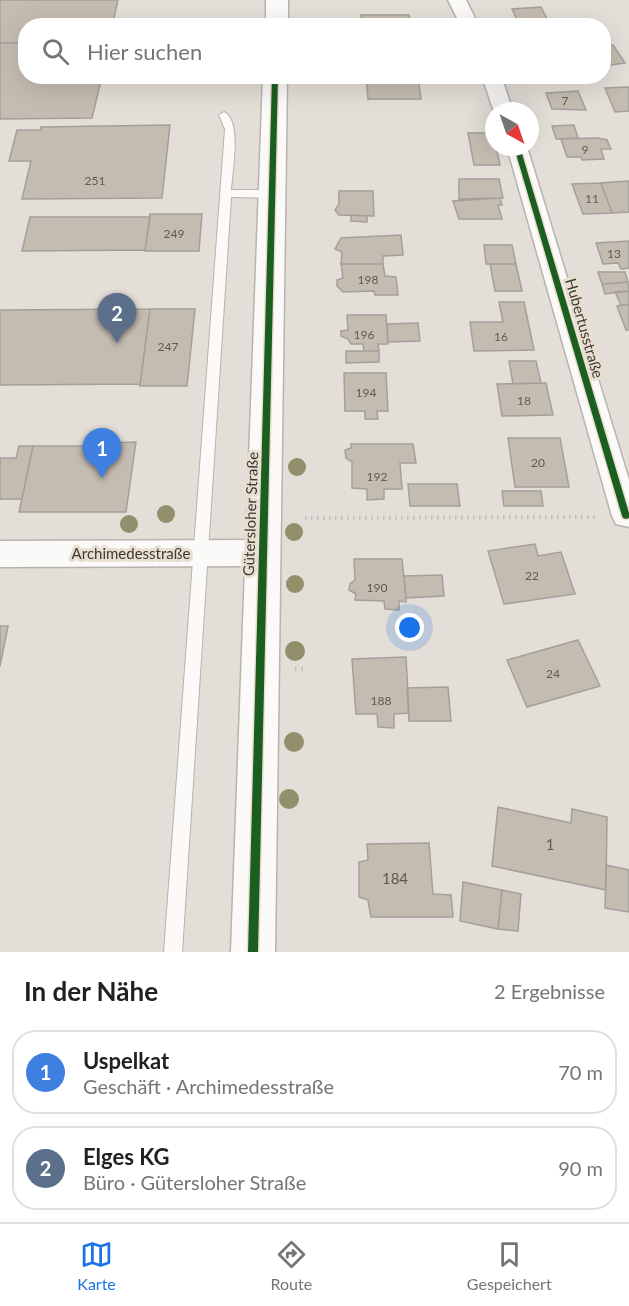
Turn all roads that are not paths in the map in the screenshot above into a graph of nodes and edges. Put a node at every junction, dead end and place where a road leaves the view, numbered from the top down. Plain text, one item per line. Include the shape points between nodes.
1 (277, 0) edge
2 (457, 0) edge
3 (277, 18) edge
4 (466, 18) edge
5 (275, 84) edge
6 (494, 84) edge
7 (500, 102) edge
8 (224, 115) dead end
9 (520, 156) edge
10 (225, 193) junction
11 (272, 194) junction
12 (626, 516) road end
13 (201, 552) junction
14 (263, 553) junction
15 (0, 554) edge
16 (173, 952) edge
17 (253, 952) edge

1 - 3 street
2 - 4 street
5 - 11 street, Gütersloher Straße
6 - 7 street
8 - 10 lane via 230,129
9 - 12 street, Hubertusstraße
10 - 11 lane
10 - 13 lane
11 - 14 street, Gütersloher Straße
13 - 14 street, Archimedesstraße
13 - 15 street, Archimedesstraße
13 - 16 lane
14 - 17 street, Gütersloher Straße

